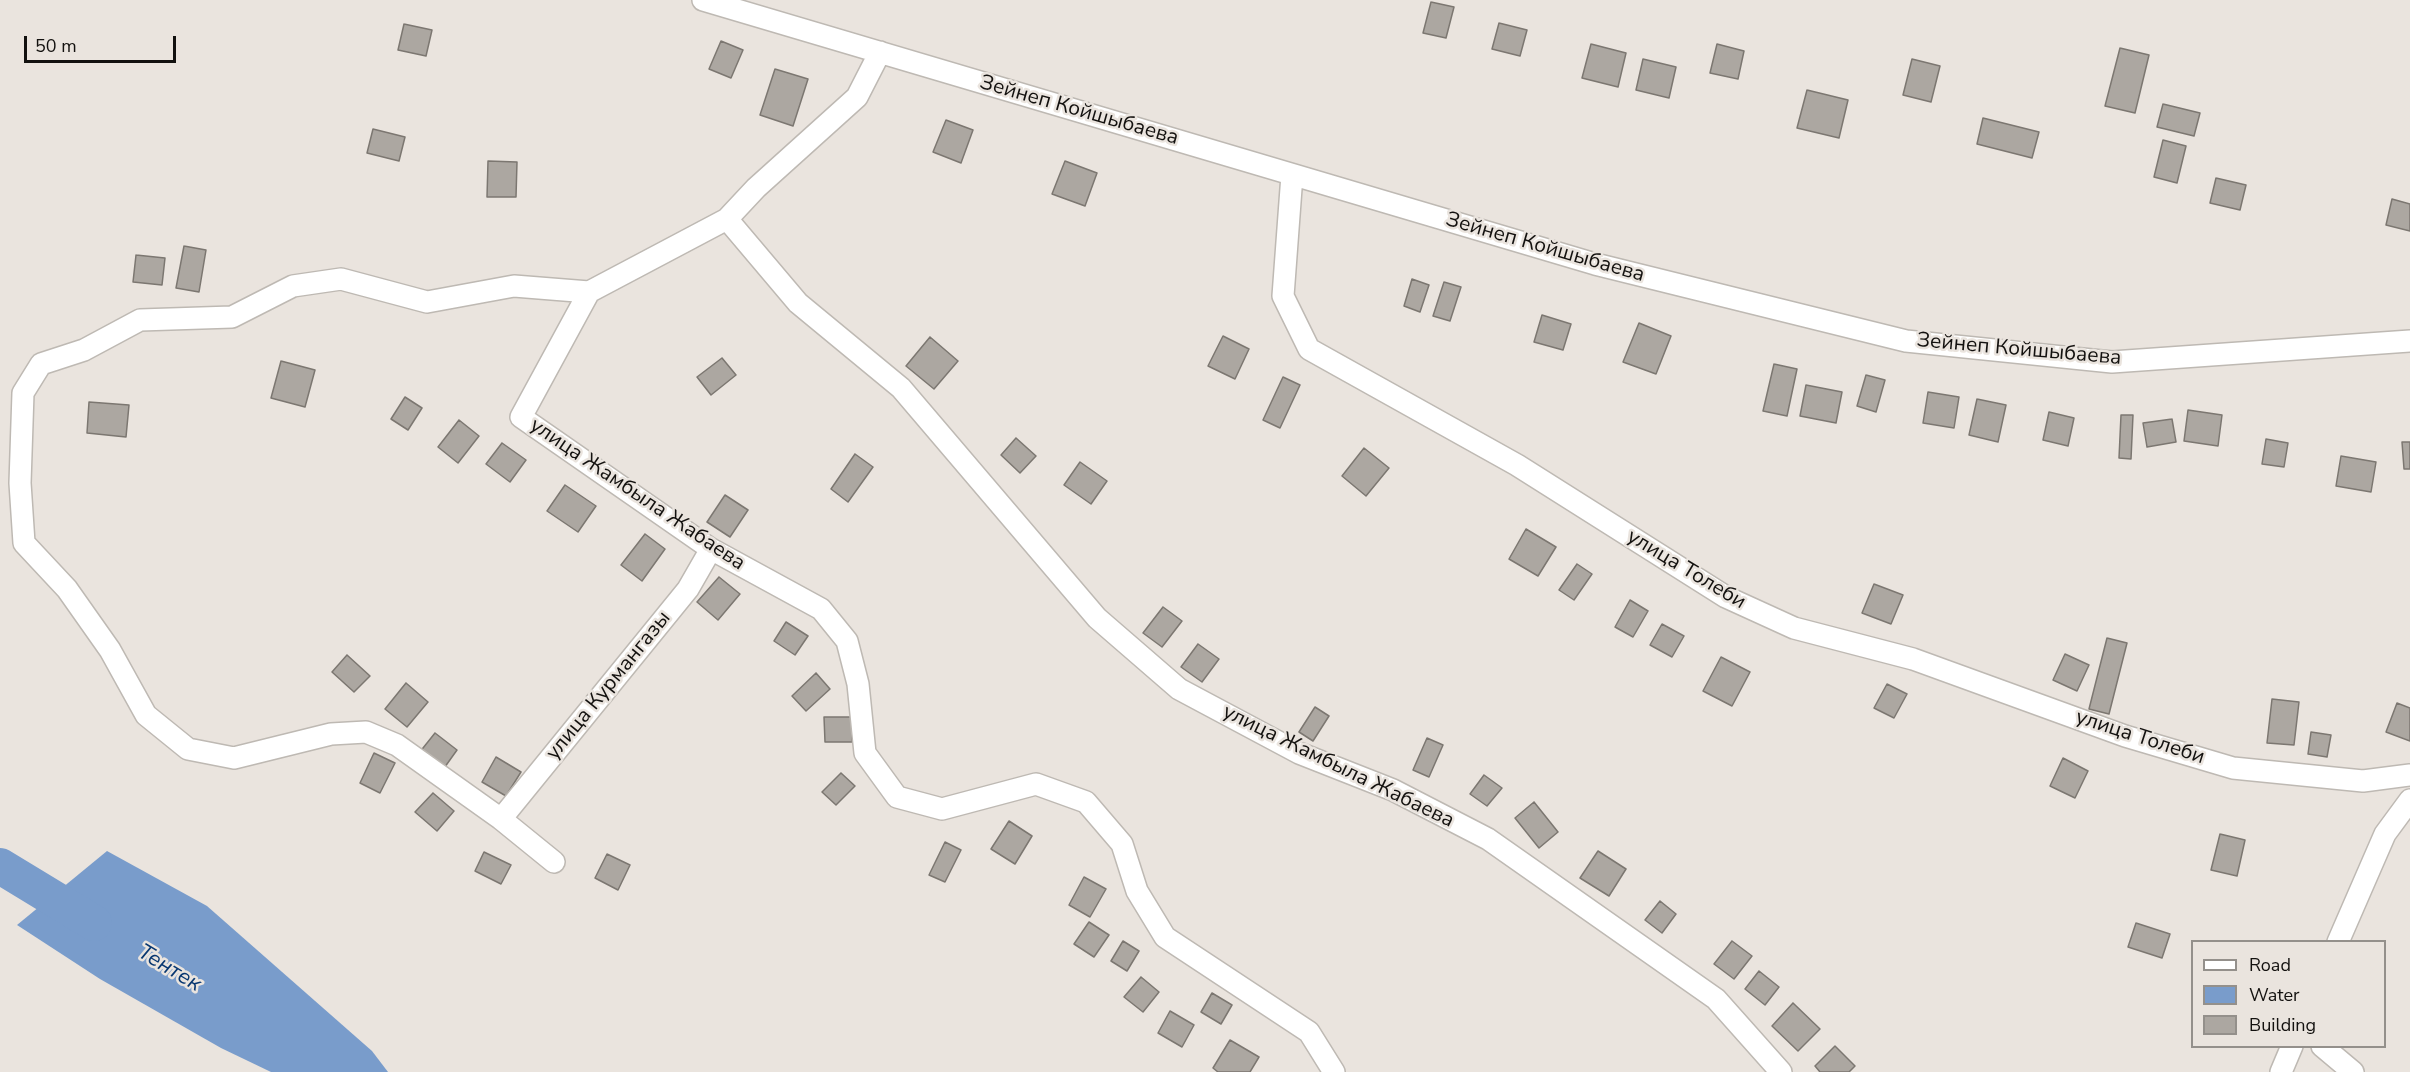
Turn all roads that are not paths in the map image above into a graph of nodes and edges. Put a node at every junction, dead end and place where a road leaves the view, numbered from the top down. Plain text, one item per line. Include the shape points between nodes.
1 (703, 0) edge
2 (880, 52) junction
3 (1292, 174) junction
4 (727, 219) junction
5 (589, 292) junction
6 (2410, 341) edge
7 (711, 549) junction
8 (2410, 775) edge
9 (2410, 800) edge
10 (501, 819) junction
11 (554, 862) dead end
12 (2339, 940) edge
13 (2292, 1048) edge
14 (2323, 1048) edge
15 (1334, 1072) edge
16 (1781, 1072) edge
17 (2281, 1072) edge
18 (2353, 1072) edge

1 - 2 street, Зейнеп Койшыбаева
2 - 3 street, Зейнеп Койшыбаева
2 - 4 street via 857,97
3 - 6 street, Зейнеп Койшыбаева via 1595,264 1906,341 2112,362
3 - 8 street, улица Толеби via 1283,296 1309,349 1517,465 1726,597 1794,628 1912,659 2126,736 2233,768 2363,781
4 - 5 street
4 - 16 street, улица Жамбыла Жабаева via 798,303 901,388 1097,618 1179,688 1299,753 1393,790 1488,839 1716,999
5 - 7 street, улица Жамбыла Жабаева via 521,417
5 - 10 street via 514,286 427,302 341,279 293,286 232,317 140,320 84,350 41,364 23,393 20,483 24,543 67,590 110,650 146,715 188,749 234,758 331,734 366,732 397,745
7 - 10 street, улица Курмангазы via 688,589
7 - 15 street, улица Жамбыла Жабаева via 821,609 847,641 858,684 865,753 897,797 942,809 1036,784 1086,802 1122,844 1137,891 1165,937 1309,1032
9 - 12 street via 2385,834
10 - 11 street
13 - 17 street
14 - 18 street

